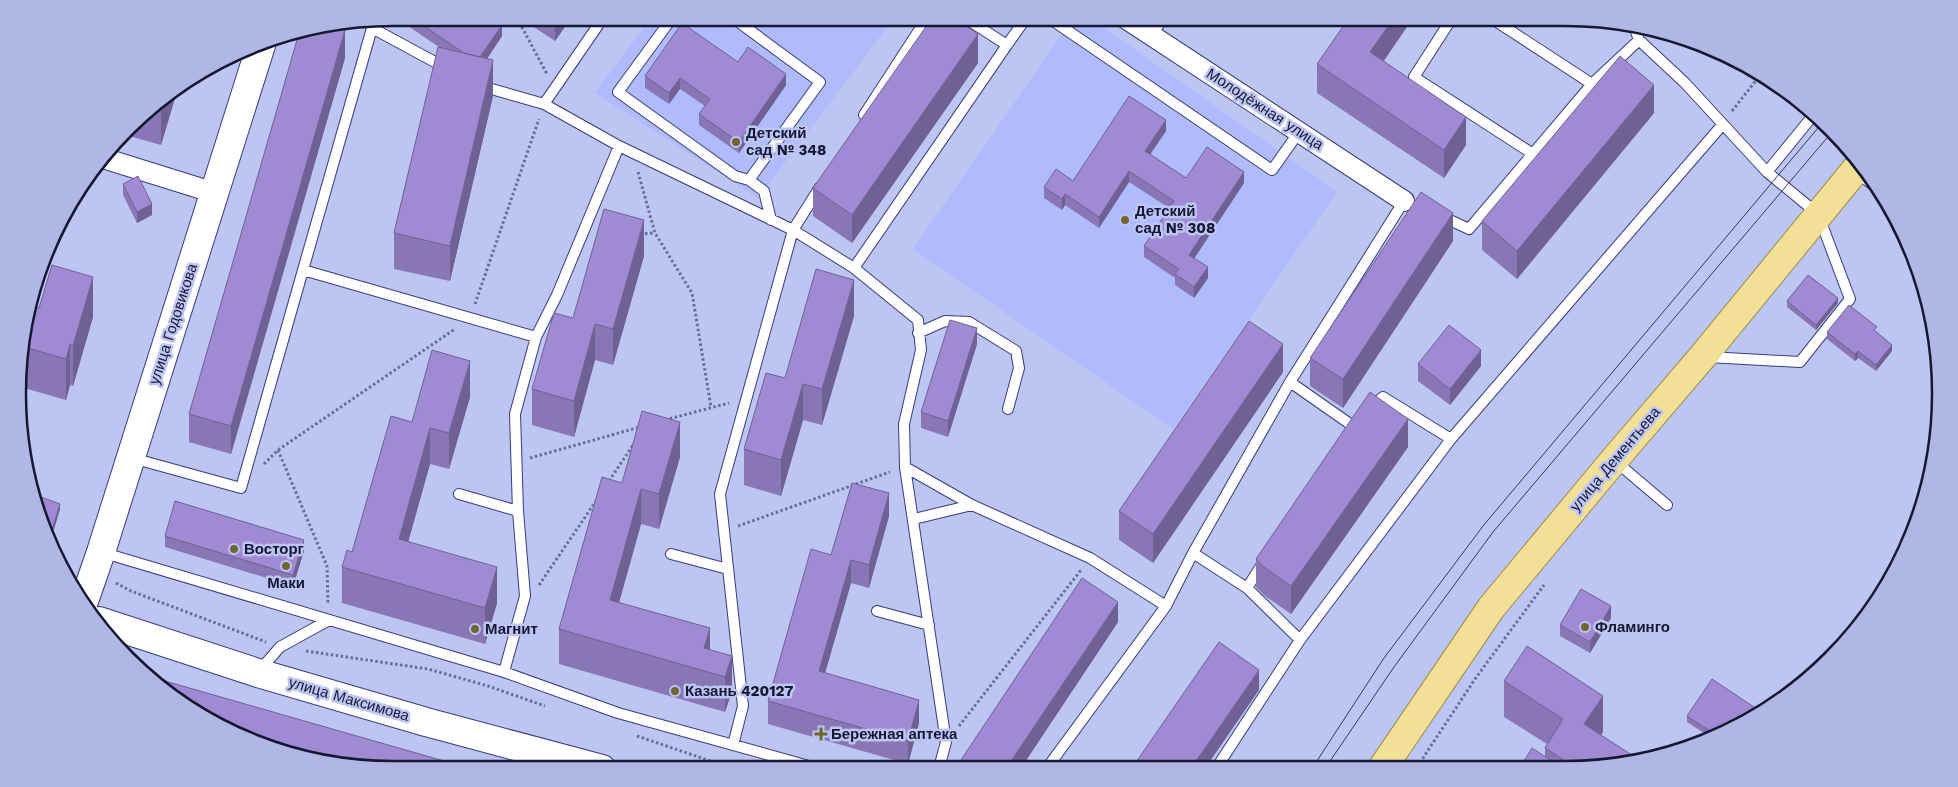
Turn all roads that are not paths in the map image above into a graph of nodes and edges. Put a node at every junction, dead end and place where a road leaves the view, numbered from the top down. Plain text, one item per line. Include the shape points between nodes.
1 (597, 26) edge
2 (666, 26) edge
3 (744, 26) edge
4 (922, 26) edge
5 (977, 26) edge
6 (1020, 26) edge
7 (1061, 26) edge
8 (1138, 26) edge
9 (1158, 26) edge
10 (1447, 26) edge
11 (1504, 26) edge
12 (372, 27) edge
13 (376, 27) edge
14 (1636, 33) edge
15 (1152, 35) junction
16 (1639, 40) junction
17 (1007, 45) junction
18 (259, 52) edge
19 (1592, 84) junction
20 (544, 104) junction
21 (1810, 120) edge
22 (861, 121) edge
23 (1723, 124) junction
24 (1299, 132) junction
25 (619, 146) junction
26 (1532, 154) junction
27 (110, 160) edge
28 (1855, 169) edge
29 (1767, 172) junction
30 (749, 180) junction
31 (824, 180) edge
32 (214, 193) junction
33 (1418, 206) junction
34 (1818, 214) junction
35 (771, 220) junction
36 (793, 230) junction
37 (854, 268) junction
38 (303, 270) junction
39 (918, 333) junction
40 (536, 336) junction
41 (1703, 356) junction
42 (1290, 382) junction
43 (1008, 409) dead end
44 (1451, 439) junction
45 (131, 458) junction
46 (1614, 460) junction
47 (905, 467) junction
48 (459, 494) dead end
49 (1667, 504) dead end
50 (972, 505) junction
51 (518, 511) junction
52 (914, 520) junction
53 (1192, 553) junction
54 (671, 554) dead end
55 (1268, 555) edge
56 (98, 561) junction
57 (728, 569) junction
58 (1247, 588) junction
59 (86, 595) edge
60 (1166, 606) junction
61 (877, 611) dead end
62 (329, 620) junction
63 (108, 624) edge
64 (929, 625) junction
65 (1300, 640) junction
66 (504, 672) junction
67 (258, 673) junction
68 (732, 745) junction
69 (560, 761) edge
70 (790, 761) edge
71 (941, 761) edge
72 (1052, 761) edge
73 (1221, 761) edge
74 (1387, 761) edge

1 - 20 lane
2 - 30 lane via 618,92 735,176
3 - 30 lane via 820,82
4 - 22 lane
5 - 17 lane
6 - 17 lane
7 - 24 lane via 1272,170
8 - 15 street, Молодёжная улица
9 - 15 lane
10 - 26 lane via 1414,77
11 - 19 lane
12 - 38 lane
13 - 20 lane via 476,84
14 - 16 lane
15 - 24 street, Молодёжная улица
16 - 19 lane
16 - 23 lane
17 - 37 lane
18 - 32 street, улица Годовикова
19 - 26 lane
20 - 25 lane
21 - 29 lane
23 - 29 lane
23 - 44 lane
24 - 33 street, Молодёжная улица
25 - 35 lane
25 - 40 lane
26 - 33 lane via 1469,229
27 - 32 street
28 - 34 main road, улица Дементьева
29 - 34 lane
30 - 35 lane via 764,191
31 - 36 lane
32 - 45 street, улица Годовикова
33 - 42 lane
34 - 41 main road, улица Дементьева
34 - 41 lane via 1850,299 1800,362
35 - 36 lane
36 - 37 lane
36 - 57 lane via 720,494
37 - 39 lane via 918,320
38 - 40 lane
38 - 45 lane via 241,488
39 - 43 lane via 946,321 969,322 1016,351 1019,368
39 - 47 lane via 921,350 904,424
40 - 51 lane via 515,414
41 - 46 main road, улица Дементьева
42 - 44 lane via 1353,422 1383,397
42 - 53 lane
44 - 65 lane
45 - 56 street, улица Годовикова
46 - 49 lane
46 - 74 main road, улица Дементьева via 1491,608
47 - 50 lane
47 - 52 lane
48 - 51 lane
50 - 52 lane
50 - 60 lane via 1090,558
51 - 66 lane via 525,596
52 - 64 lane
53 - 58 lane
53 - 60 lane
54 - 57 lane
55 - 58 lane
56 - 59 street, улица Годовикова
56 - 62 lane
57 - 68 lane via 743,706
58 - 65 lane
60 - 72 lane
61 - 64 lane
62 - 66 lane
62 - 67 lane via 280,647
63 - 67 street, улица Максимова
64 - 71 lane via 946,742
65 - 73 lane
66 - 68 lane via 618,713
67 - 69 street, улица Максимова
68 - 70 lane

